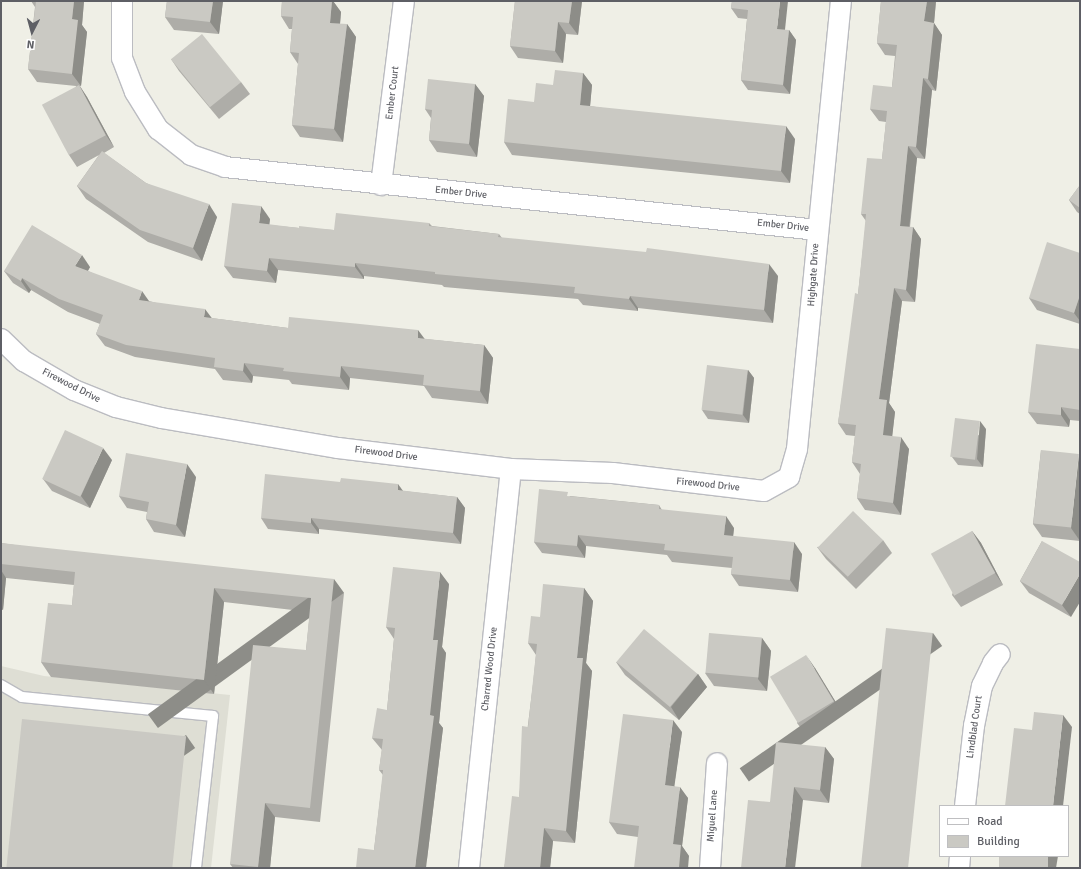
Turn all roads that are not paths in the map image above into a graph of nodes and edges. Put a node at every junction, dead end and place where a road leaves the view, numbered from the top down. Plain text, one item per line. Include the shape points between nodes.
1 (122, 1) edge
2 (404, 1) edge
3 (841, 1) edge
4 (381, 185) junction
5 (817, 230) junction
6 (1, 339) edge
7 (511, 469) junction
8 (789, 477) joint
9 (1000, 654) dead end
10 (1, 685) edge
11 (717, 763) dead end
12 (965, 805) edge
13 (960, 857) edge
14 (196, 868) edge
15 (469, 868) edge
16 (710, 868) edge
17 (959, 868) edge

1 - 4 street, Ember Drive via 122,58 135,92 158,129 191,155 225,167
2 - 4 street, Ember Court
3 - 5 street, Highgate Drive via 828,147
4 - 5 street, Ember Drive
5 - 8 street, Highgate Drive via 798,449
6 - 7 street, Firewood Drive via 24,361 74,390 116,407 161,418 338,448
7 - 8 street, Firewood Drive via 613,474 764,491
7 - 15 street, Charred Wood Drive
9 - 12 street, Lindblad Court via 982,686 974,726
10 - 14 lane via 22,697 213,716
11 - 16 street, Miguel Lane
13 - 17 street

